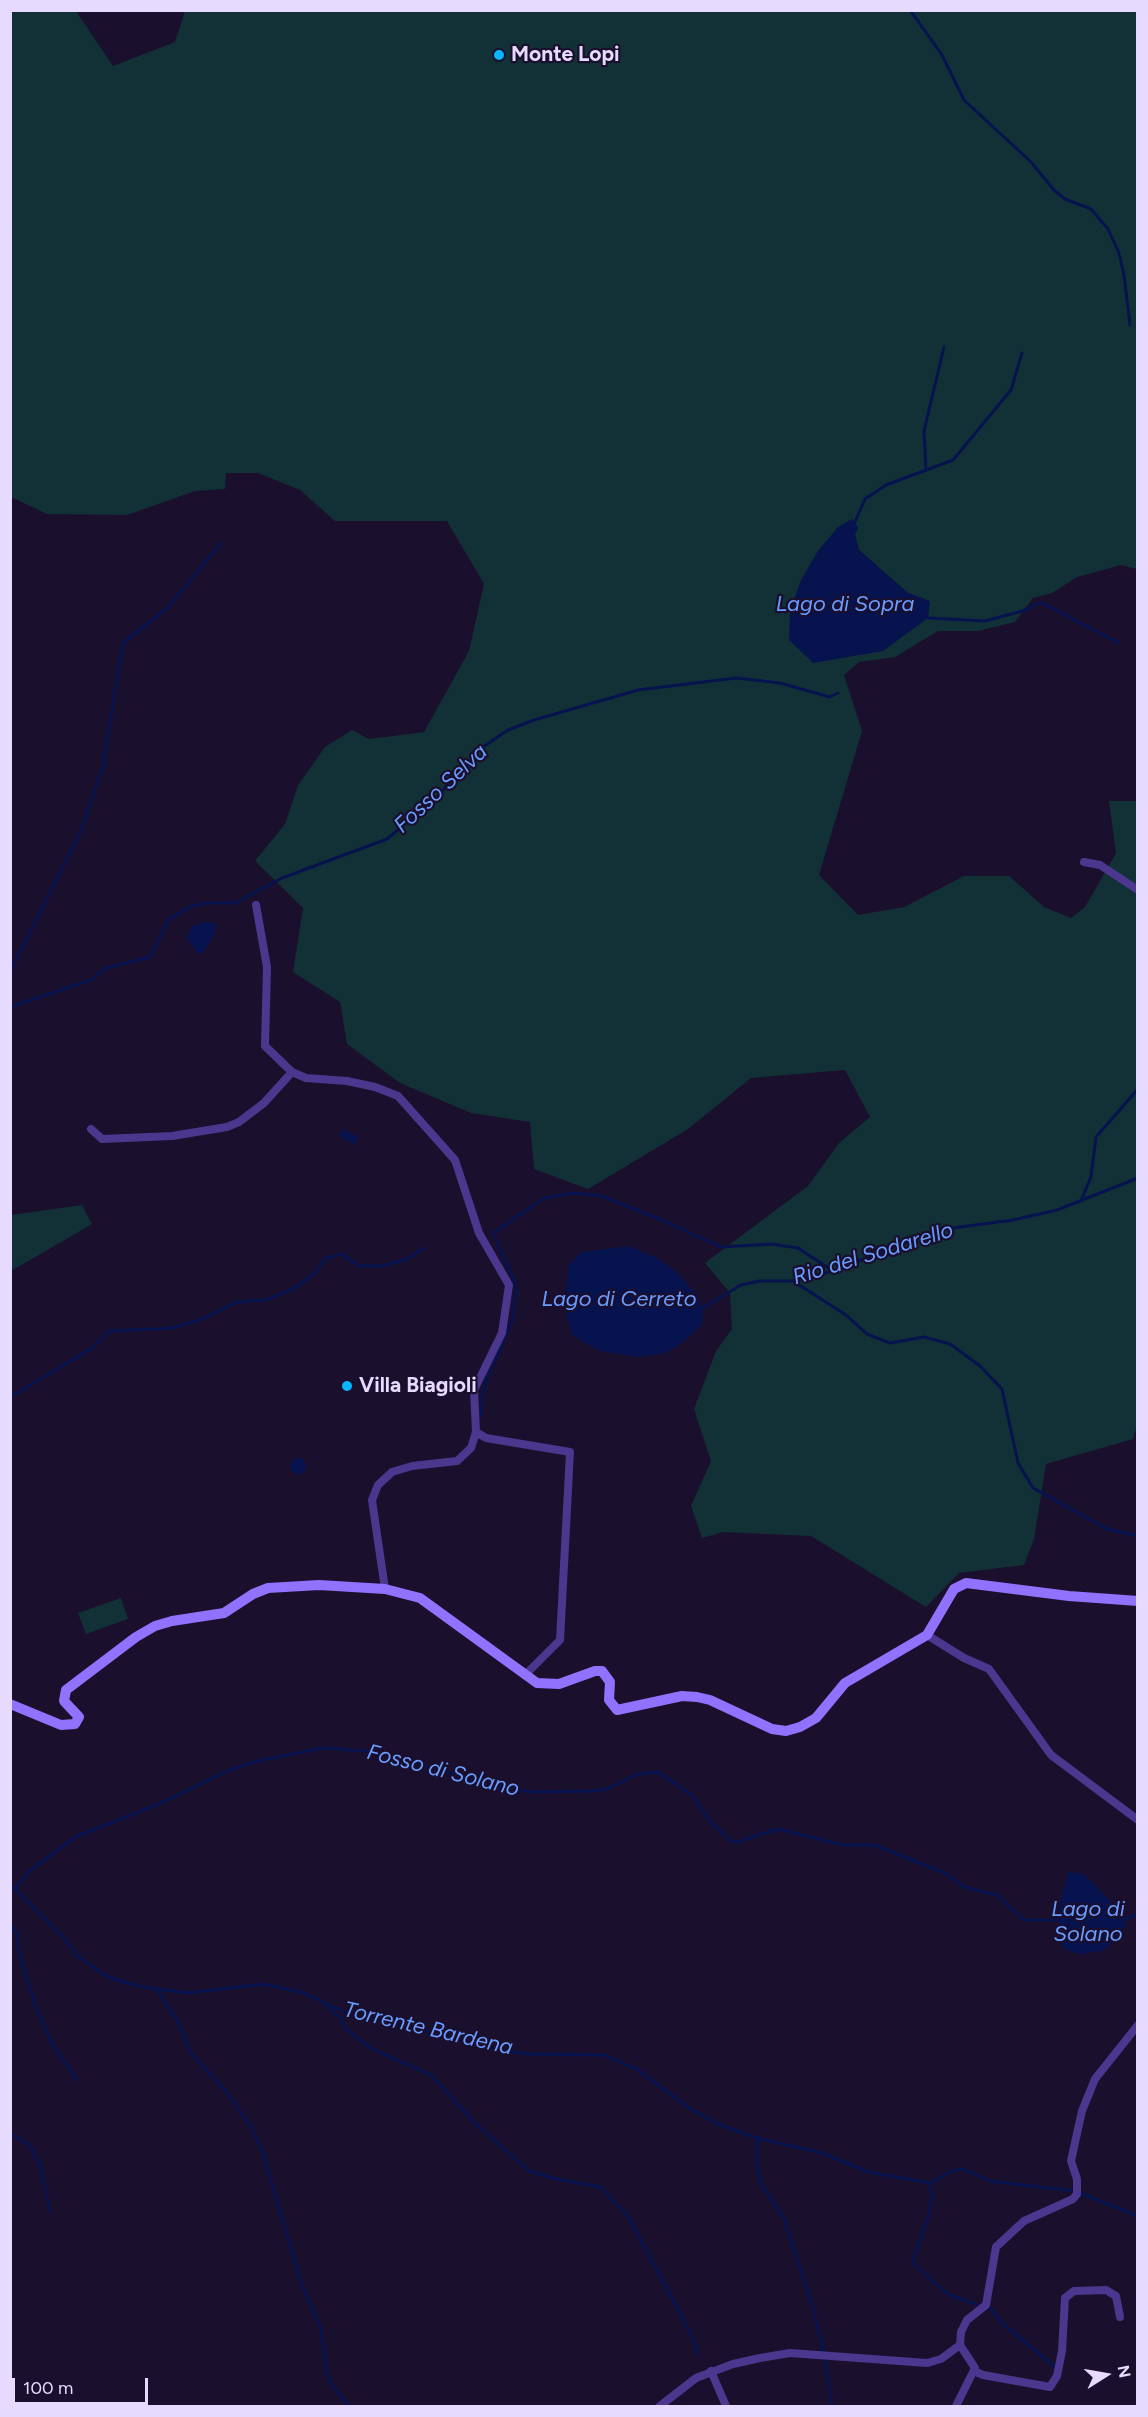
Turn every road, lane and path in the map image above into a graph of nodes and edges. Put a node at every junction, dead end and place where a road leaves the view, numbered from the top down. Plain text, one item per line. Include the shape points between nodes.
1 (1084, 861) dead end
2 (1137, 890) edge
3 (256, 905) dead end
4 (292, 1072) junction
5 (91, 1129) dead end
6 (476, 1432) junction
7 (385, 1589) junction
8 (1137, 1601) edge
9 (927, 1635) junction
10 (525, 1675) junction
11 (10, 1704) edge
12 (1137, 1820) edge
13 (1137, 2025) edge
14 (1120, 2317) dead end
15 (960, 2345) junction
16 (711, 2371) junction
17 (974, 2371) junction
18 (660, 2406) edge
19 (726, 2406) edge
20 (956, 2406) edge

1 - 2 street via 1100,865
3 - 4 street via 267,967 266,1046
4 - 5 street via 264,1103 227,1127 172,1136 102,1139
4 - 6 street via 306,1078 375,1087 398,1096 455,1160 479,1233 509,1285 502,1333 474,1390
6 - 7 street via 471,1448 457,1461 392,1472 378,1485 372,1500
6 - 10 street via 486,1438 570,1452 560,1640
7 - 10 street via 431,1605
7 - 11 street via 283,1586 253,1594 224,1613 155,1626 66,1690 64,1701 79,1717 75,1724 61,1725
8 - 9 street via 966,1583 954,1589
9 - 10 street via 845,1683 816,1718 786,1731 772,1729 697,1697 682,1696 617,1710 609,1700 610,1682 602,1671 588,1672 559,1684 537,1683
9 - 12 street via 989,1669 1051,1755
13 - 15 street via 1095,2079 1082,2111 1071,2161 1077,2191 1073,2199 1024,2221 996,2247 986,2305 966,2320
14 - 17 street via 1116,2296 1106,2290 1074,2291 1065,2298 1062,2351 1057,2376 1050,2387
15 - 16 street via 941,2360 927,2362 790,2353
15 - 17 street
16 - 18 street
16 - 19 street
17 - 20 street

